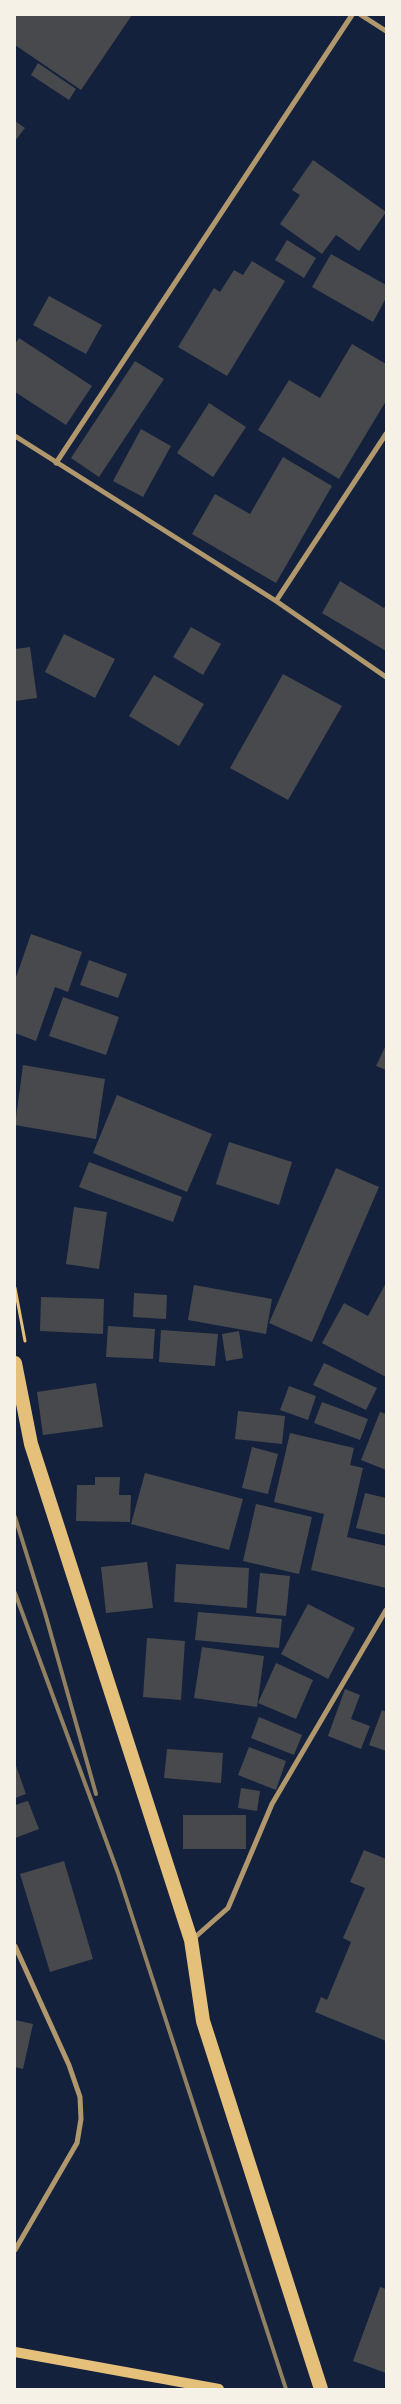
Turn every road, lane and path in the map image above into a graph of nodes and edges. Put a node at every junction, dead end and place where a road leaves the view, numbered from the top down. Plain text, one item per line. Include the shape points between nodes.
1 (352, 15) edge
2 (361, 15) edge
3 (386, 31) edge
4 (386, 434) edge
5 (15, 436) edge
6 (56, 463) junction
7 (276, 602) junction
8 (386, 677) edge
9 (15, 1363) edge
10 (386, 1610) edge
11 (191, 1940) junction
12 (15, 1946) edge
13 (15, 2250) edge
14 (15, 2352) edge
15 (219, 2389) edge
16 (321, 2389) edge

1 - 6 street
2 - 3 street
4 - 7 street
5 - 6 street
6 - 7 street
7 - 8 street
9 - 11 highway via 31,1444
10 - 11 street via 272,1804 228,1908
11 - 16 highway via 203,2021
12 - 13 street via 70,2065 80,2097 81,2119 77,2143
14 - 15 main road

